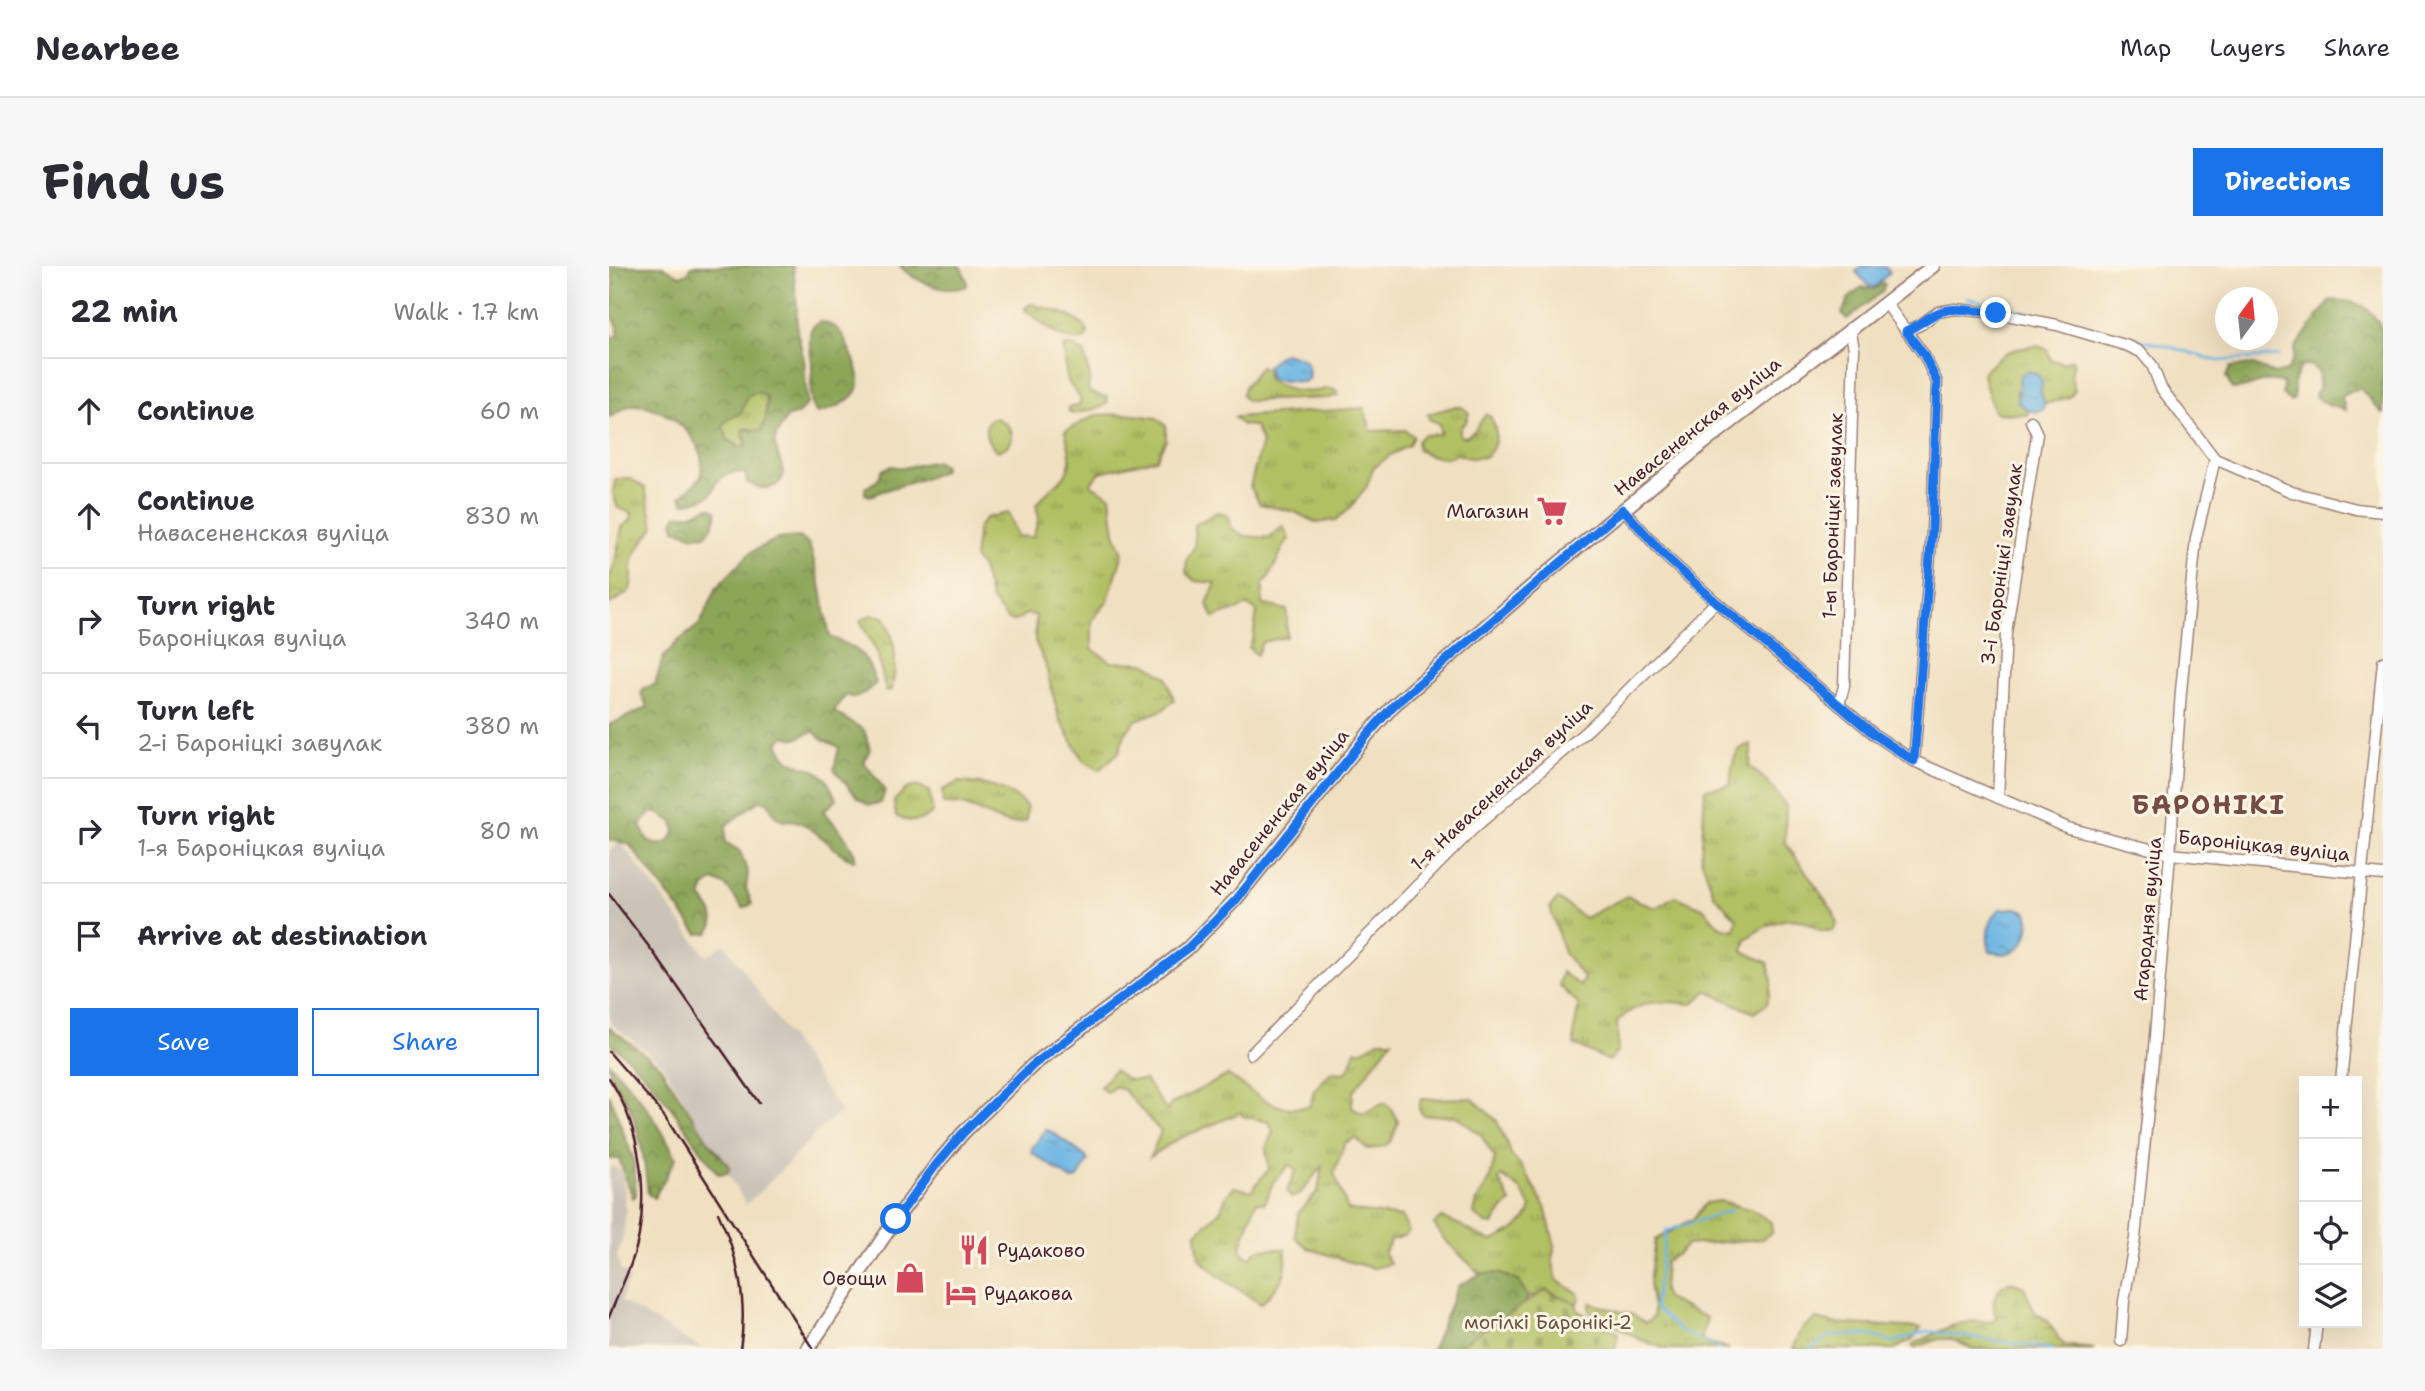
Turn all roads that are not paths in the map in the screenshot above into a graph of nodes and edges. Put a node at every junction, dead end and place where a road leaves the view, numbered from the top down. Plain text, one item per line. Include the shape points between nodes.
1 (1933, 266) edge
2 (1885, 302) junction
3 (1850, 328) junction
4 (1906, 331) junction
5 (2031, 421) dead end
6 (2215, 459) junction
7 (1623, 509) junction
8 (2383, 512) edge
9 (1716, 602) junction
10 (2383, 662) edge
11 (1839, 705) junction
12 (1914, 761) junction
13 (1998, 798) junction
14 (2170, 854) junction
15 (2362, 873) junction
16 (2383, 875) edge
17 (1251, 1054) dead end
18 (2342, 1076) edge
19 (2316, 1328) edge
20 (2121, 1341) dead end
21 (808, 1349) edge
22 (2314, 1349) edge

1 - 2 main road, Навасененская вуліца
2 - 3 main road, Навасененская вуліца
2 - 4 street
3 - 7 main road, Навасененская вуліца
3 - 11 street, 1-ы Бароніцкі завулак via 1854,376 1844,687
4 - 6 street via 1938,312 1955,309 2057,325 2128,346 2152,365 2161,388
4 - 12 street via 1937,382 1932,530
5 - 13 street, 3-і Бароніцкі завулак via 2037,434 2006,633
6 - 8 street via 2292,492
6 - 14 street, Агародняя вуліца via 2196,538
7 - 9 street, Бароніцкая вуліца via 1666,557
7 - 21 main road, Навасененская вуліца via 1393,706 1236,900 1187,949 1033,1065 963,1133 860,1268
9 - 11 street, Бароніцкая вуліца
9 - 17 street, 1-я Навасененская вуліца via 1590,728 1474,828
10 - 15 street
11 - 12 street, Бароніцкая вуліца
12 - 13 street, Бароніцкая вуліца
13 - 14 street, Бароніцкая вуліца via 2068,828
14 - 15 street, Бароніцкая вуліца
14 - 20 street, Агародняя вуліца via 2139,1201
15 - 16 street, Бароніцкая вуліца
15 - 18 street
19 - 22 street

